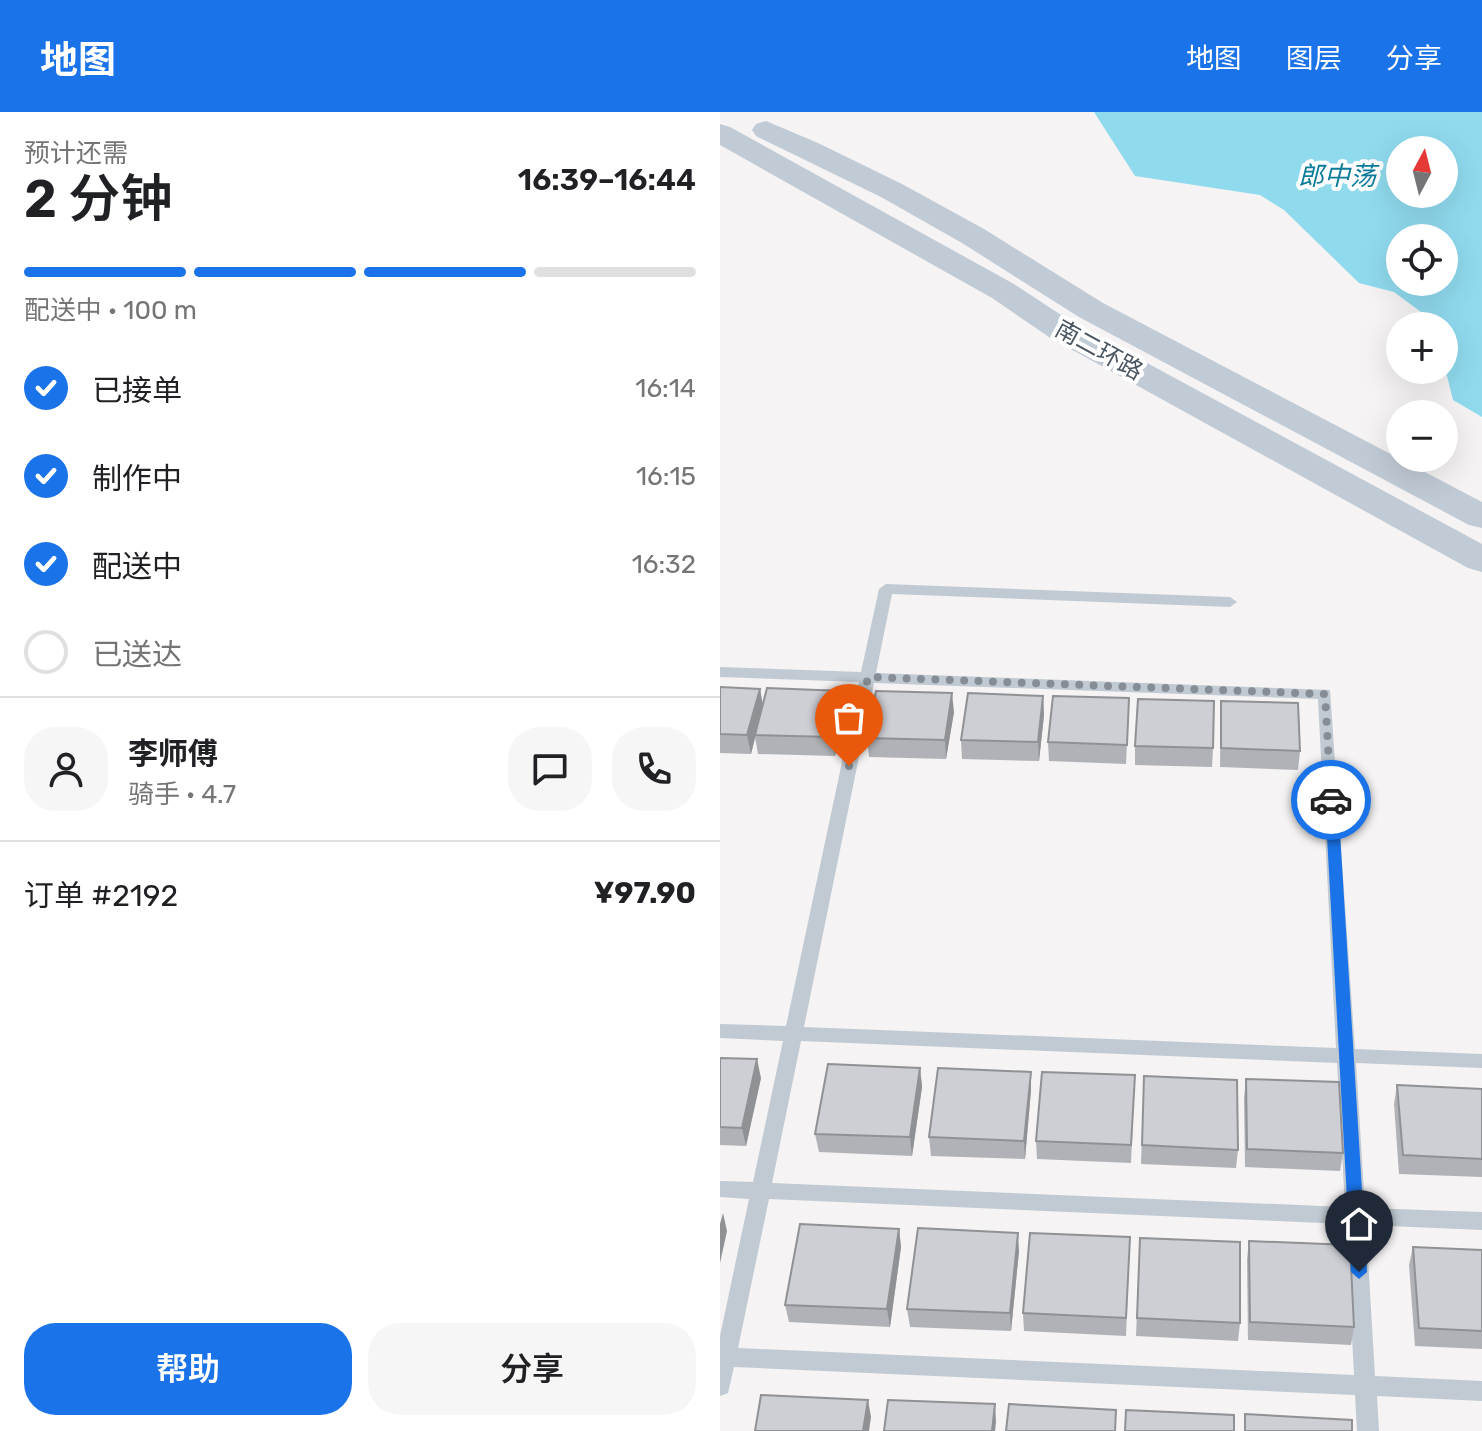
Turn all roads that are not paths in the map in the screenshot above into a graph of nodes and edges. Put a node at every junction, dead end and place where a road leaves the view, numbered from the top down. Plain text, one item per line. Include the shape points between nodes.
1 (724, 112) edge
2 (720, 133) edge
3 (1482, 517) edge
4 (1482, 560) edge
5 (1230, 602) dead end
6 (720, 672) edge
7 (868, 677) junction
8 (720, 1031) edge
9 (793, 1033) junction
10 (1346, 1055) junction
11 (1482, 1061) edge
12 (720, 1189) edge
13 (761, 1190) junction
14 (1355, 1215) junction
15 (1482, 1221) edge
16 (723, 1357) edge
17 (720, 1386) edge
18 (1365, 1386) junction
19 (1482, 1391) edge
20 (1368, 1431) edge

1 - 3 main road, 南二环路 via 831,158 1091,310
2 - 4 main road, 南二环路 via 1003,291 1061,330
5 - 7 lane via 886,589
6 - 7 lane
7 - 9 lane
7 - 10 lane via 1325,694
8 - 9 lane
9 - 10 lane
9 - 13 lane
10 - 11 lane
10 - 14 lane
12 - 13 lane
13 - 14 lane
13 - 16 lane
14 - 15 lane
14 - 18 lane
16 - 17 lane
16 - 18 lane
18 - 19 lane
18 - 20 lane

